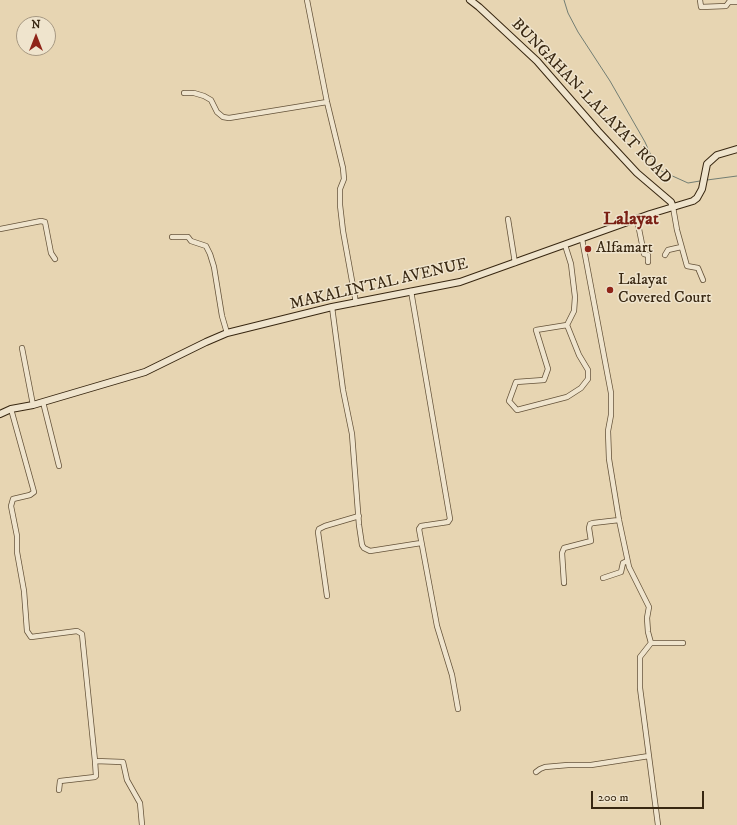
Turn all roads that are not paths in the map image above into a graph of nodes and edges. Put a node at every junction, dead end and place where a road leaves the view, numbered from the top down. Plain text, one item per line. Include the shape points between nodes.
1 (307, 0) edge
2 (470, 0) edge
3 (700, 0) edge
4 (737, 2) edge
5 (184, 93) dead end
6 (327, 102) junction
7 (737, 149) edge
8 (673, 207) junction
9 (508, 218) dead end
10 (637, 219) junction
11 (0, 229) edge
12 (172, 237) dead end
13 (582, 239) junction
14 (565, 245) junction
15 (681, 246) junction
16 (664, 255) dead end
17 (55, 259) dead end
18 (648, 262) dead end
19 (515, 263) junction
20 (703, 280) dead end
21 (411, 291) junction
22 (356, 303) junction
23 (332, 307) junction
24 (567, 324) junction
25 (227, 333) junction
26 (22, 348) dead end
27 (43, 402) junction
28 (33, 405) junction
29 (11, 410) junction
30 (0, 414) edge
31 (59, 466) dead end
32 (359, 516) junction
33 (619, 520) junction
34 (421, 543) junction
35 (627, 561) junction
36 (602, 578) dead end
37 (564, 583) dead end
38 (327, 596) dead end
39 (682, 643) dead end
40 (651, 644) junction
41 (458, 709) dead end
42 (649, 756) junction
43 (95, 761) junction
44 (536, 772) dead end
45 (59, 790) dead end
46 (142, 825) edge
47 (658, 825) edge

1 - 6 street
2 - 8 main road, BUNGAHAN-LALAYAT ROAD via 537,61 622,157 672,202
3 - 4 street via 701,7 726,6 729,2
5 - 6 street via 204,96 211,100 217,112 229,118
6 - 22 street via 343,168 340,205
7 - 8 main road, MAKALINTAL AVENUE via 712,158 707,164 702,189 697,198
8 - 10 main road, MAKALINTAL AVENUE
8 - 15 street
9 - 19 street
10 - 13 main road, MAKALINTAL AVENUE
10 - 18 street
11 - 17 street via 45,222 51,253
12 - 25 street via 188,237 191,241 206,246 214,267
13 - 14 main road, MAKALINTAL AVENUE
13 - 33 street via 611,393 609,459
14 - 19 main road, MAKALINTAL AVENUE
14 - 24 street via 571,264 575,297 574,311
15 - 16 street via 668,250
15 - 20 street via 687,266 698,268
19 - 21 main road, MAKALINTAL AVENUE via 460,282
21 - 22 main road, MAKALINTAL AVENUE
21 - 34 street via 450,519 445,523 421,526
22 - 23 main road, MAKALINTAL AVENUE
23 - 25 main road, MAKALINTAL AVENUE
23 - 32 street via 352,434
24 - 24 street via 588,370 588,379 581,388 567,397 517,410 509,402 516,382 544,380 548,369 536,330
25 - 27 main road, MAKALINTAL AVENUE via 145,372
26 - 28 street
27 - 28 main road, MAKALINTAL AVENUE
27 - 31 street
28 - 29 main road, MAKALINTAL AVENUE
29 - 30 main road, MAKALINTAL AVENUE
29 - 43 street via 34,492 13,499 11,506 17,536 27,631 31,637 77,630 82,634
32 - 34 street via 362,545 367,551
32 - 38 street via 319,529
33 - 35 street
33 - 37 street via 590,524 591,541 564,548
34 - 41 street via 437,626 452,675
35 - 36 street via 623,563 621,572
35 - 40 street via 649,607 647,618
39 - 40 street
40 - 42 street via 641,654 639,661
42 - 44 street via 591,765 545,767
42 - 47 street
43 - 45 street via 96,776 60,781
43 - 46 street via 123,762 127,780 140,803

